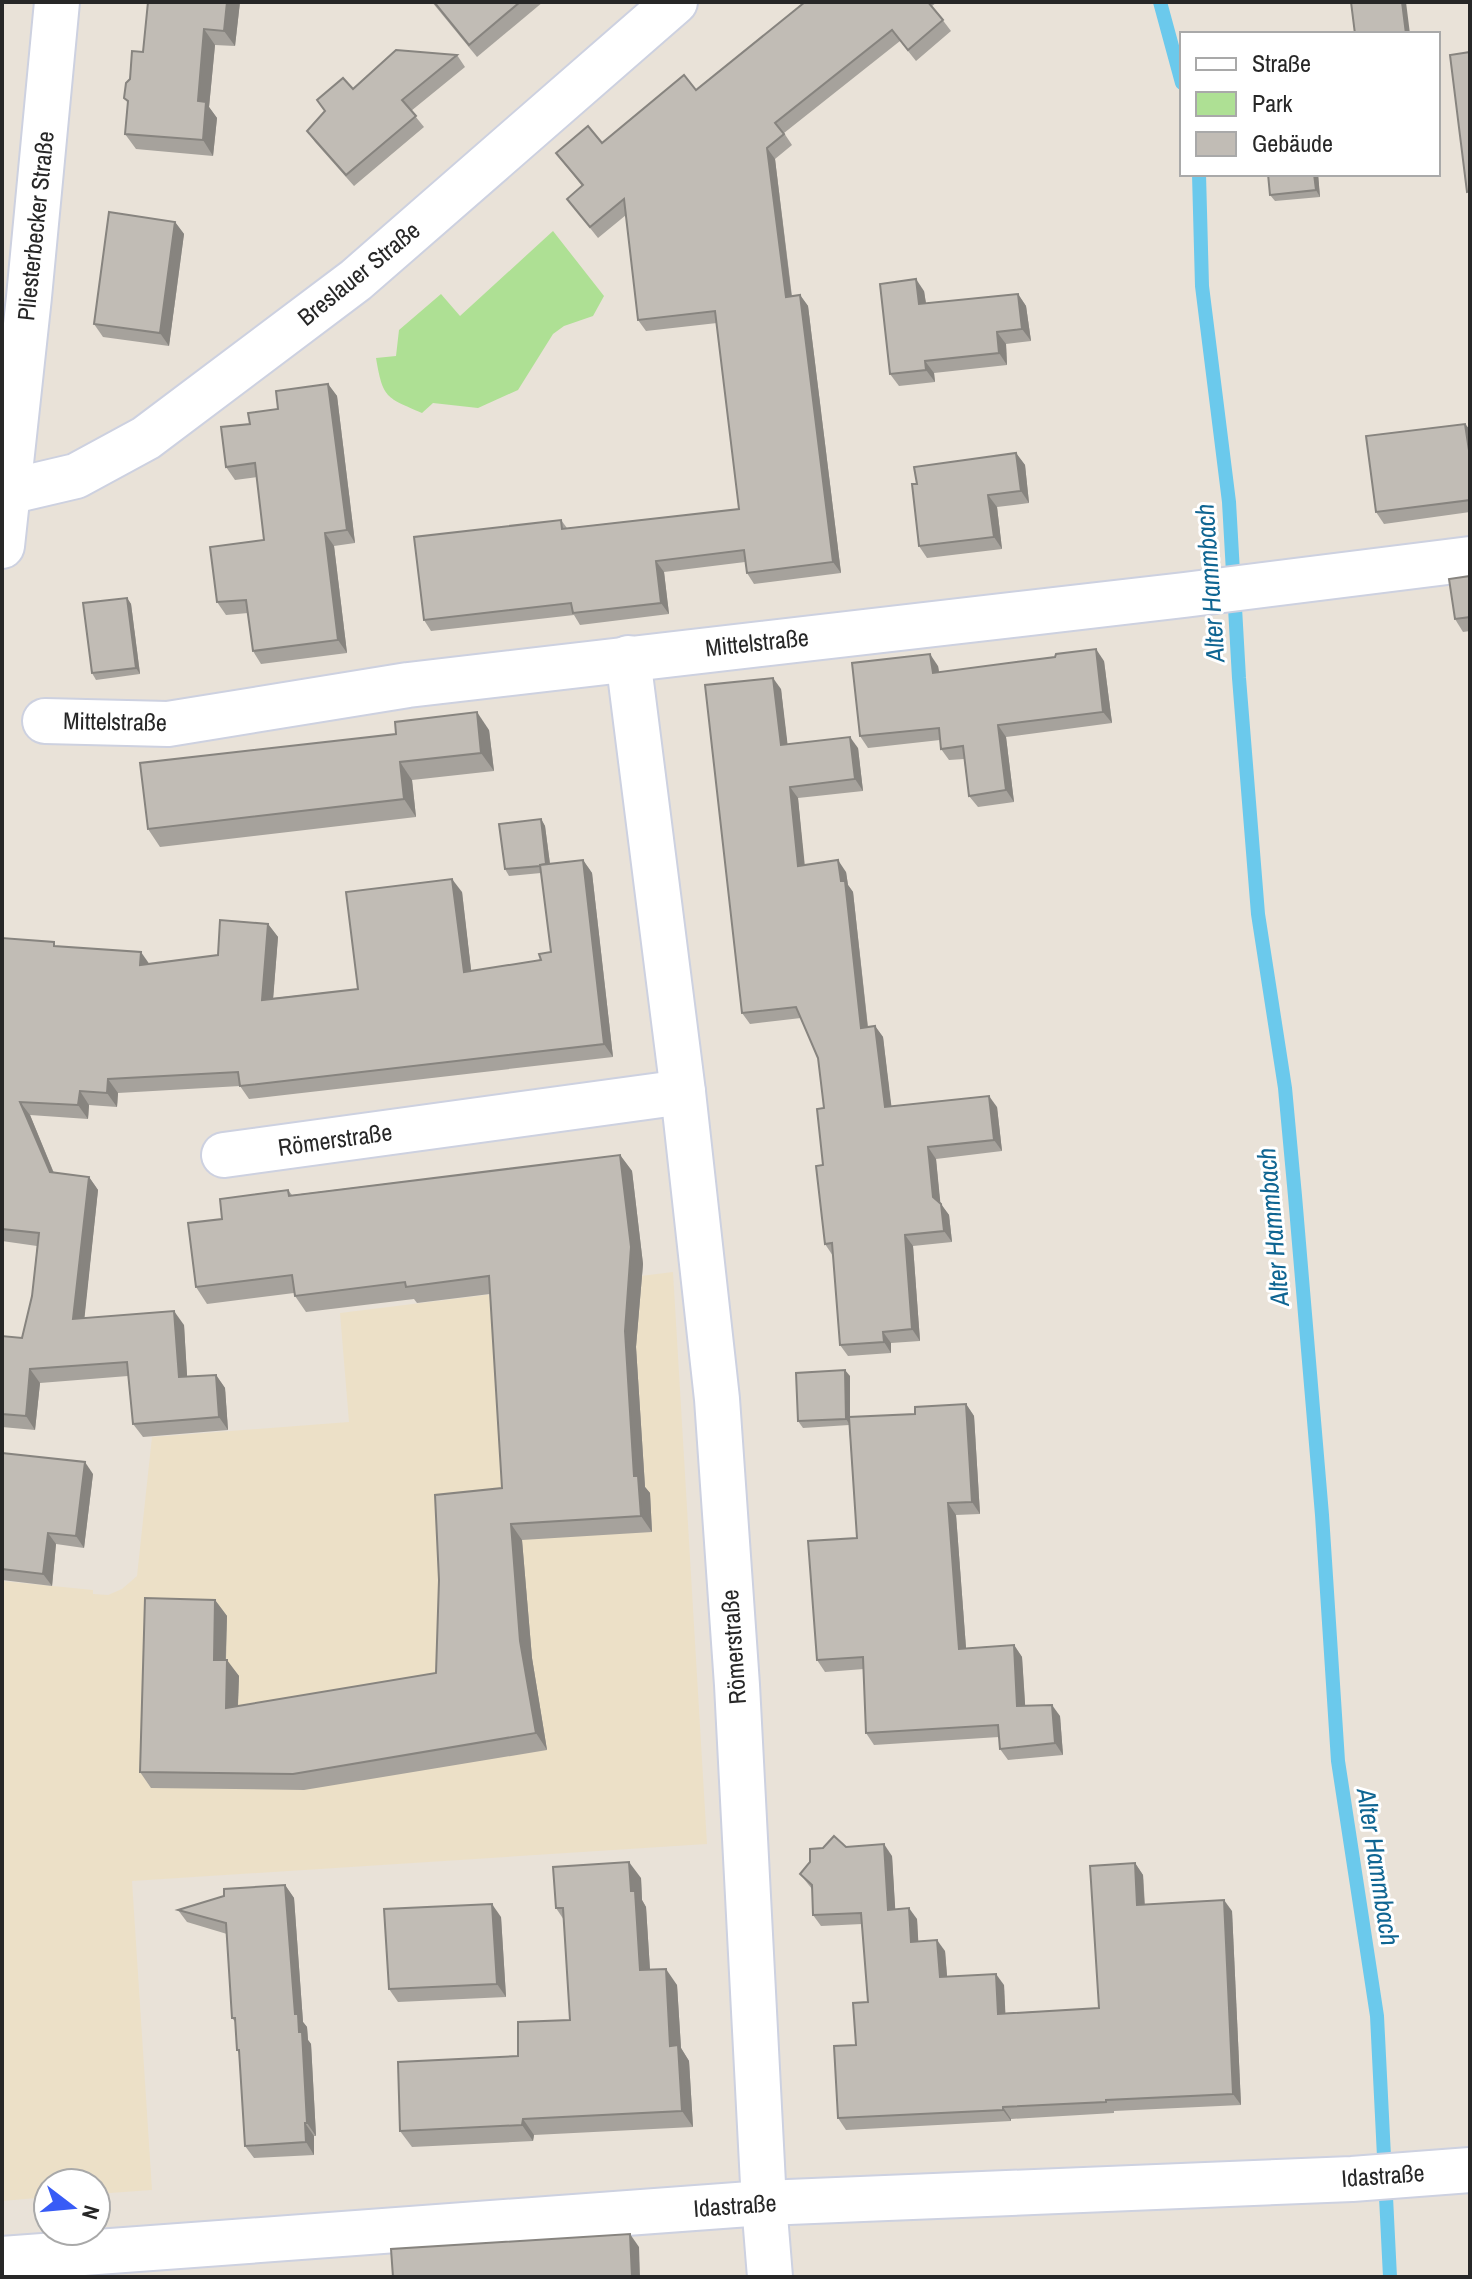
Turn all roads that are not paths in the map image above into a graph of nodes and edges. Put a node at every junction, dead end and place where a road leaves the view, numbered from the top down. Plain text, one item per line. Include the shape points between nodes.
1 (57, 2) edge
2 (675, 2) edge
3 (8, 492) junction
4 (2, 546) edge
5 (1470, 559) edge
6 (628, 658) junction
7 (45, 721) dead end
8 (683, 1092) junction
9 (224, 1155) dead end
10 (1462, 2171) edge
11 (764, 2203) junction
12 (2, 2259) edge
13 (770, 2277) edge

1 - 3 street, Pliesterbecker Straße
2 - 3 street, Breslauer Straße via 356,280 146,438 76,476
3 - 4 street, Pliesterbecker Straße
5 - 6 street, Mittelstraße
6 - 7 street, Mittelstraße via 408,685 168,724
6 - 8 street, Römerstraße
8 - 9 street, Römerstraße
8 - 11 street, Römerstraße via 717,1399
10 - 11 street, Idastraße
11 - 12 street, Idastraße
11 - 13 street, Römerstraße

